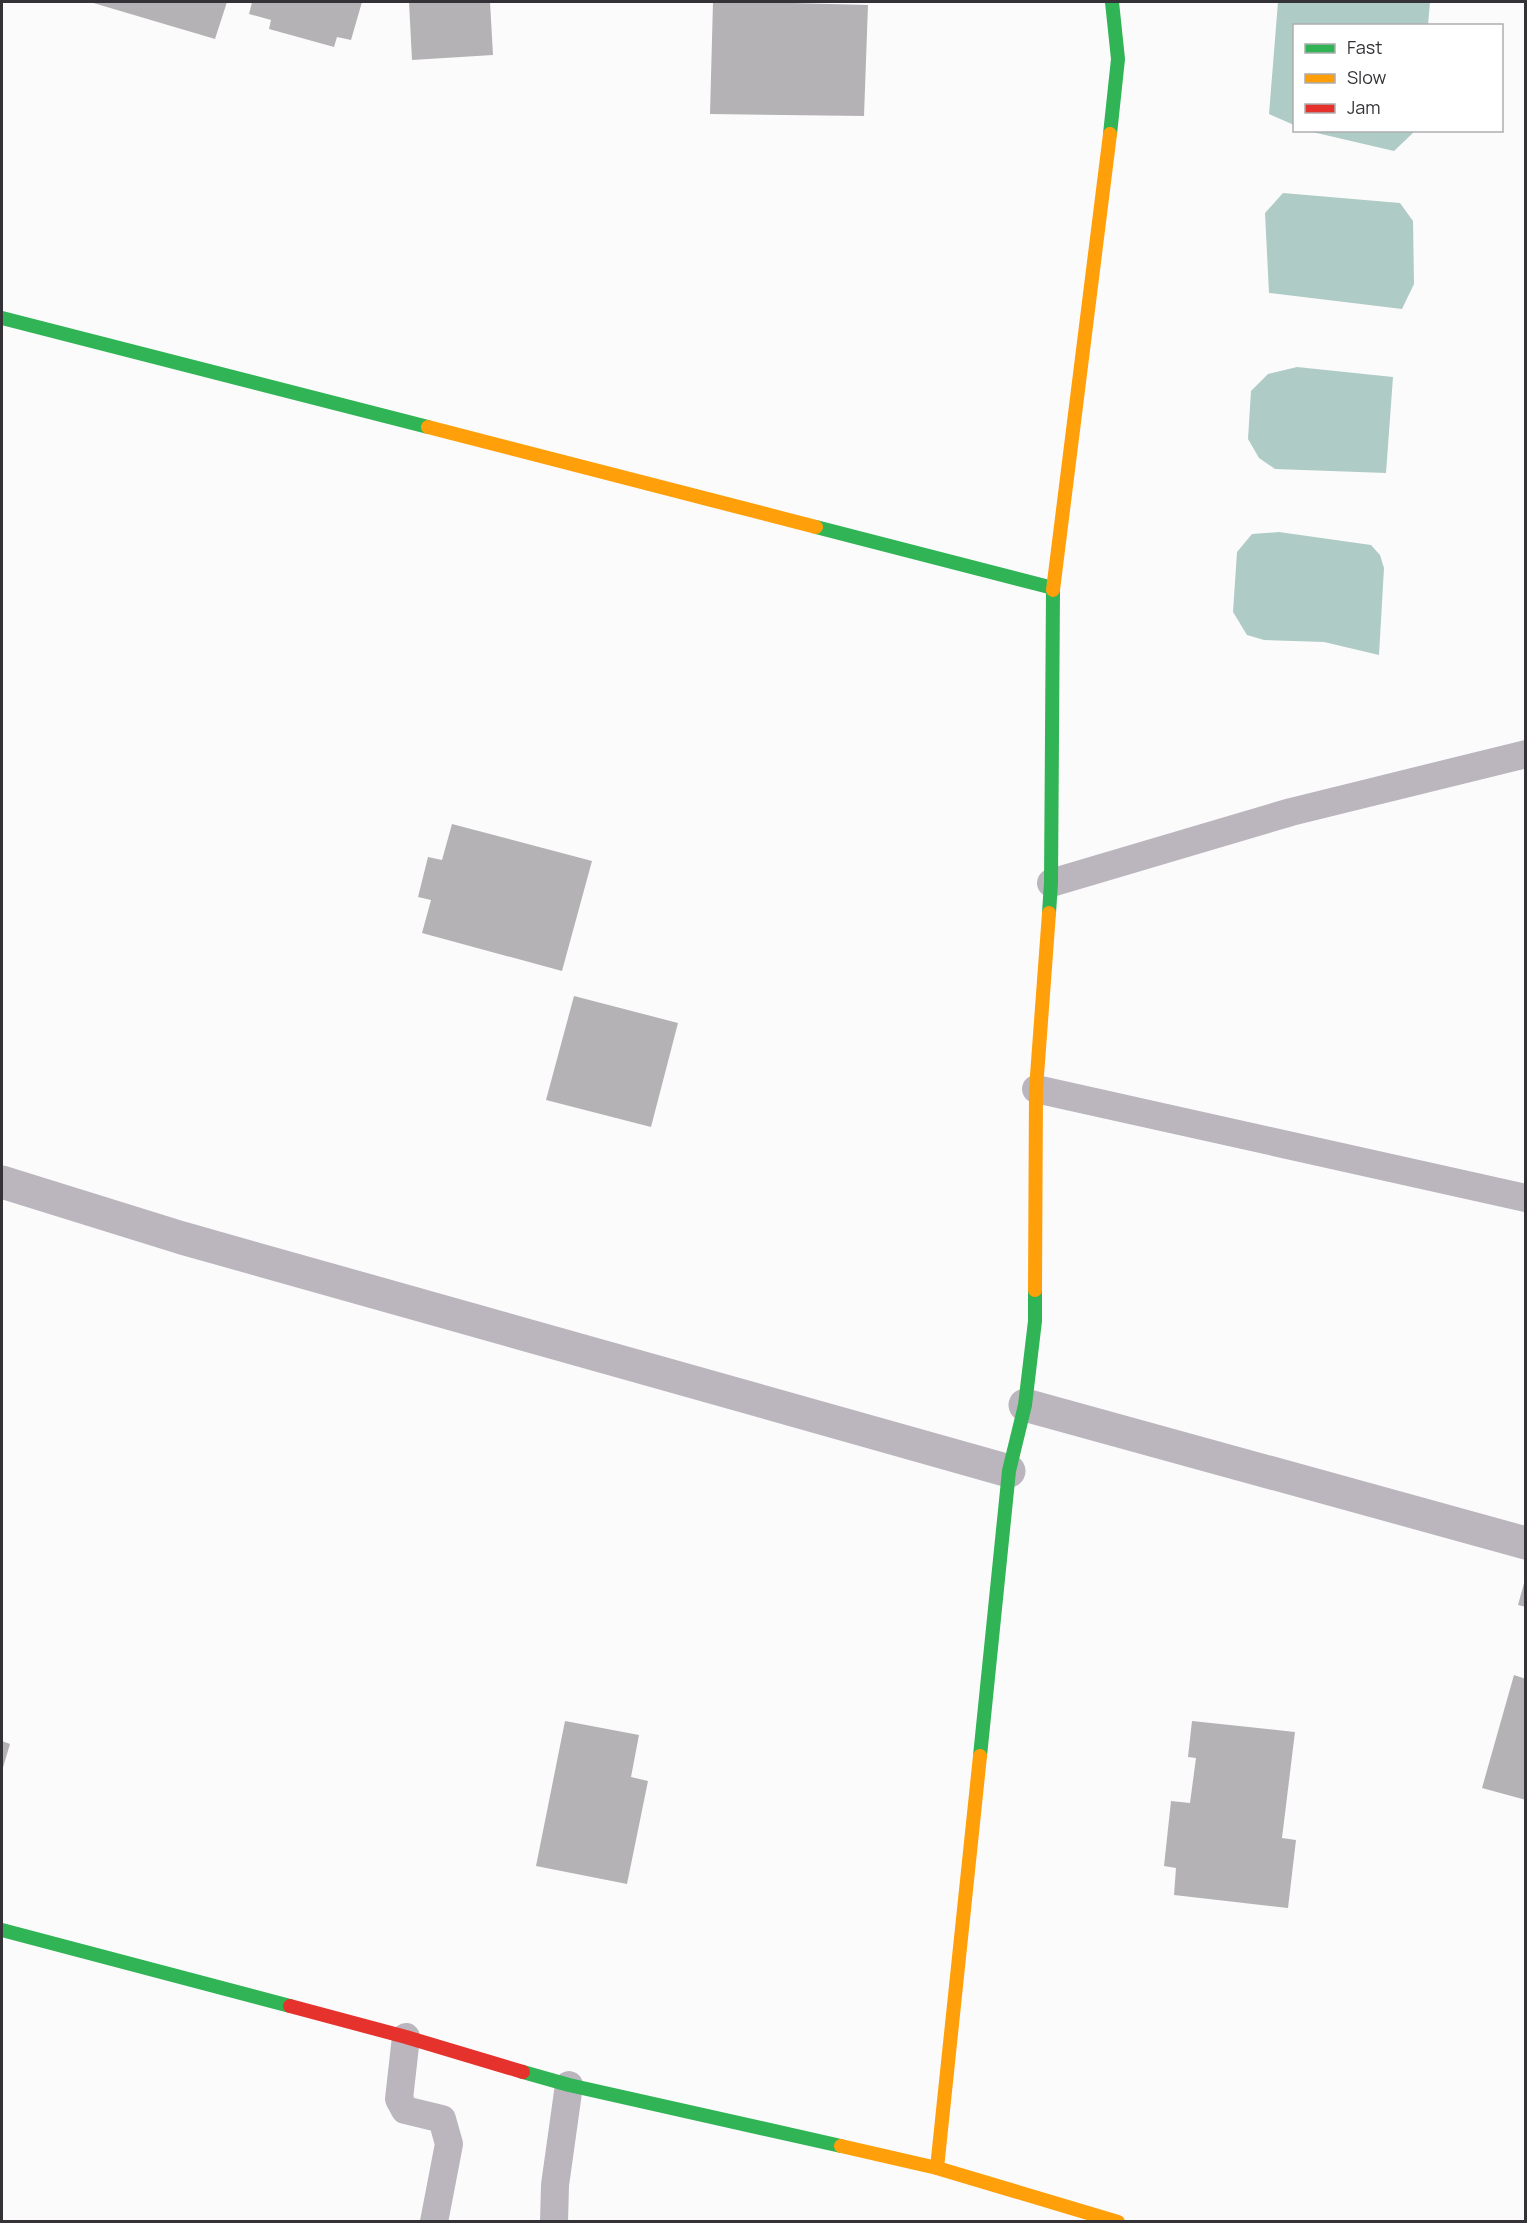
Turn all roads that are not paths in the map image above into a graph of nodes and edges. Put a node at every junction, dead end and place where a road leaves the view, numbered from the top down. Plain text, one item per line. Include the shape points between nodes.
1 (1112, 2) edge
2 (2, 318) edge
3 (1053, 588) junction
4 (1526, 754) edge
5 (1051, 883) junction
6 (1036, 1089) junction
7 (2, 1182) edge
8 (1526, 1198) edge
9 (1025, 1405) junction
10 (1009, 1471) junction
11 (1526, 1543) edge
12 (2, 1930) edge
13 (406, 2037) junction
14 (569, 2085) junction
15 (937, 2168) junction
16 (434, 2222) edge
17 (554, 2222) edge
18 (1118, 2222) edge

1 - 3 street via 1118,59
2 - 3 street
3 - 5 street
4 - 5 lane via 1291,812
5 - 6 street
6 - 8 lane
6 - 9 street via 1035,1321
7 - 10 street via 182,1238
9 - 10 street
9 - 11 street
10 - 15 street
12 - 13 street
13 - 14 street
13 - 16 lane via 399,2099 405,2110 442,2119 449,2144
14 - 15 street
14 - 17 lane via 555,2185
15 - 18 street

